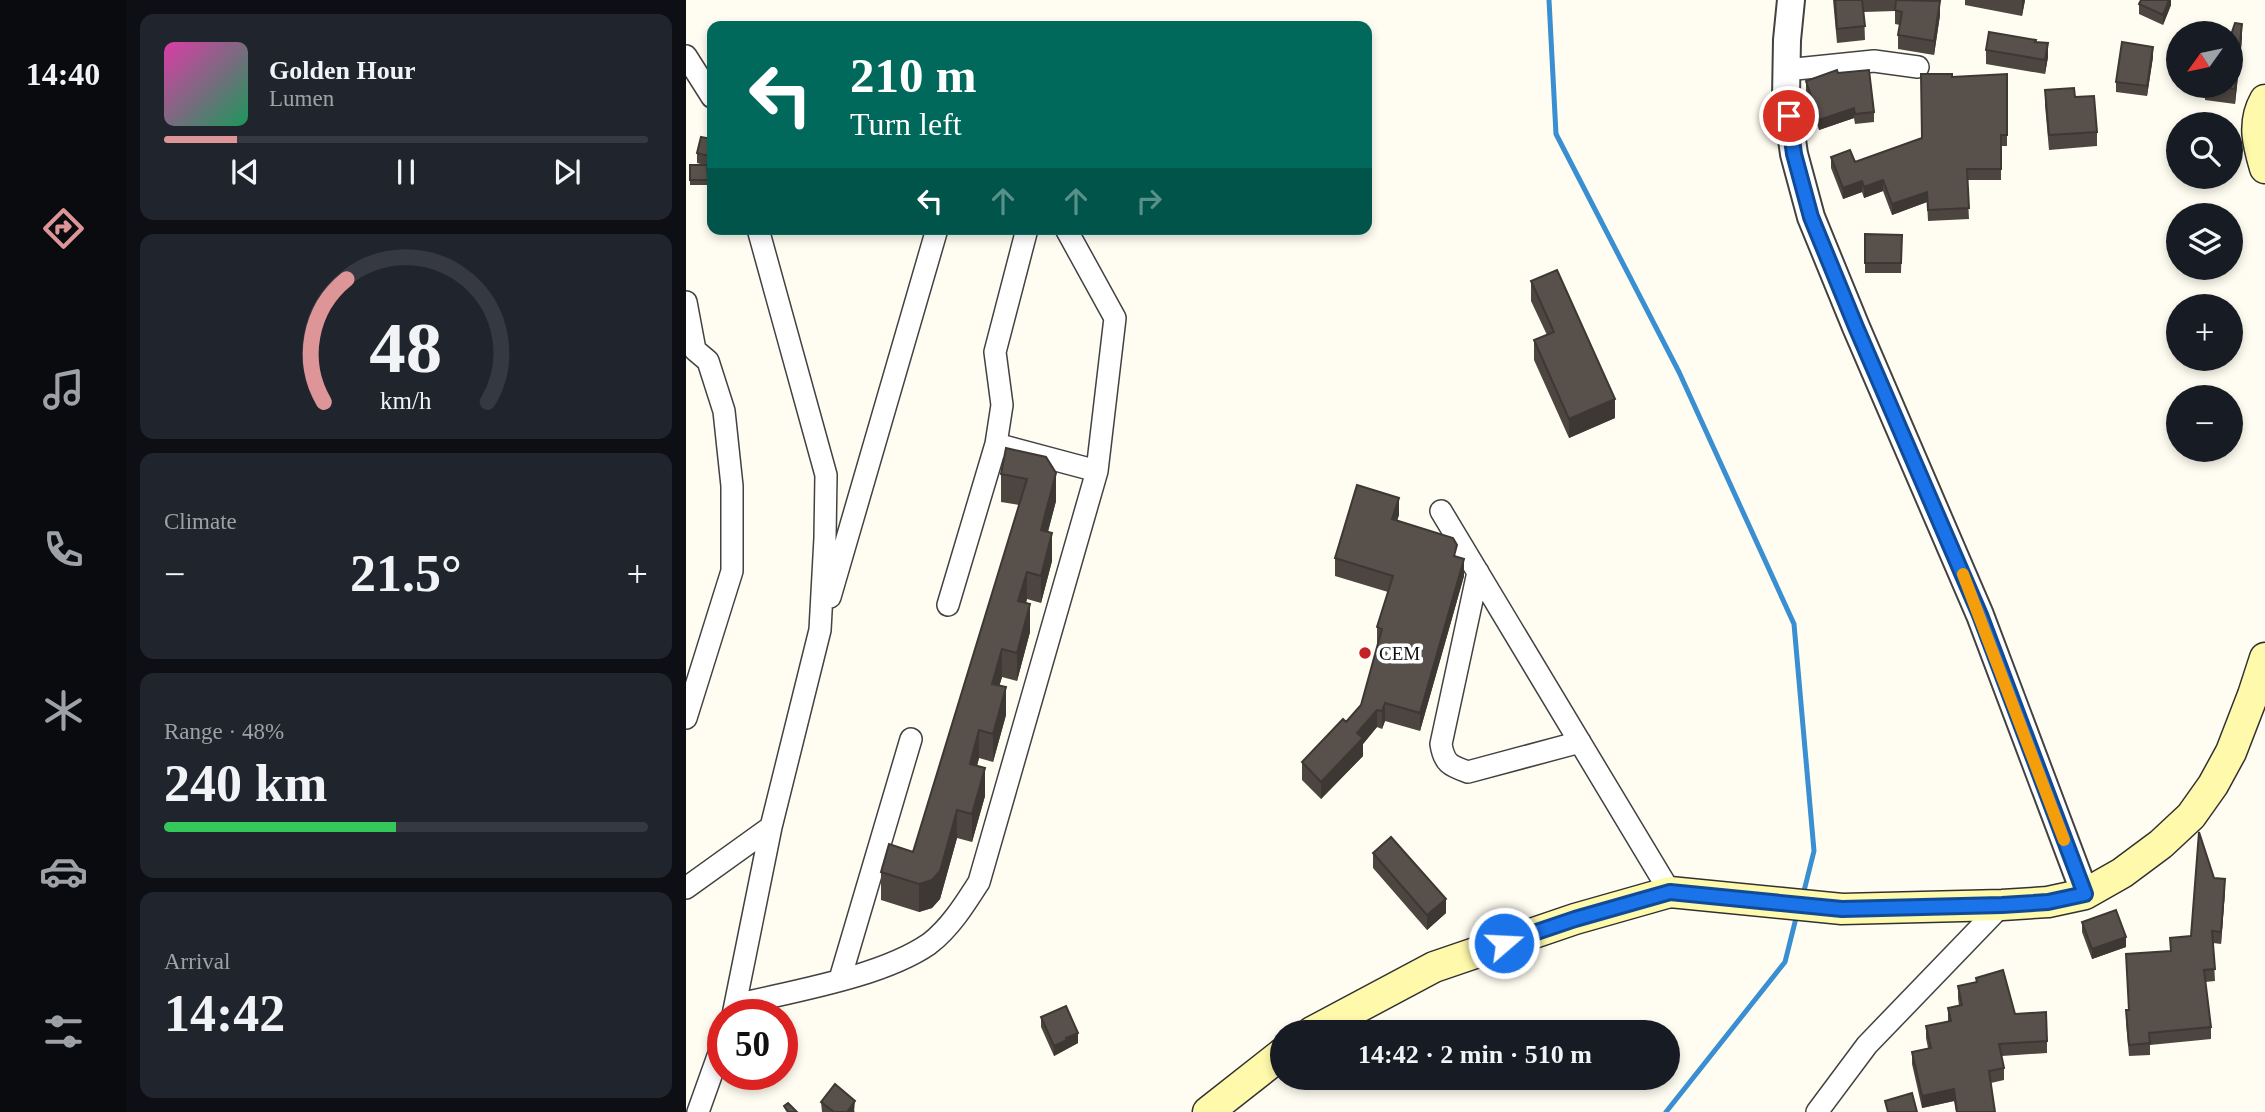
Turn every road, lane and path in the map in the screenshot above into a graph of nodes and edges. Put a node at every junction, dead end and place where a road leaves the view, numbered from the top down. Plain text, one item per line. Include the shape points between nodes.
1 (1791, 0) edge
2 (686, 56) edge
3 (1918, 67) dead end
4 (1786, 71) junction
5 (707, 89) edge
6 (2265, 100) edge
7 (2265, 168) edge
8 (760, 235) edge
9 (935, 235) edge
10 (1025, 235) edge
11 (1069, 235) edge
12 (686, 302) edge
13 (691, 350) edge
14 (996, 444) junction
15 (1097, 471) junction
16 (1441, 511) dead end
17 (1478, 572) junction
18 (948, 606) dead end
19 (820, 630) junction
20 (2265, 658) edge
21 (686, 718) edge
22 (911, 739) dead end
23 (1580, 742) junction
24 (772, 827) junction
25 (686, 888) edge
26 (1670, 892) junction
27 (2085, 894) junction
28 (2002, 905) junction
29 (840, 979) junction
30 (736, 999) edge
31 (772, 999) edge
32 (1335, 1020) edge
33 (1270, 1063) edge
34 (707, 1087) edge
35 (698, 1112) edge
36 (1209, 1112) edge
37 (1817, 1112) edge

1 - 4 street
2 - 5 street
3 - 4 street via 1874,61
4 - 27 street via 1794,154 1811,217 1980,615
6 - 7 main road via 2258,113 2257,139
8 - 19 street via 826,475
9 - 19 street
10 - 14 street via 995,352 1002,405
11 - 15 street via 1115,318
12 - 13 street
13 - 21 street via 708,361 724,411 732,486 732,571
14 - 15 street
14 - 18 street
15 - 29 street via 979,882 957,916 931,942 899,961
16 - 17 street
17 - 23 street
17 - 23 street via 1441,744 1443,756 1452,767 1468,772
19 - 24 street
20 - 27 main road via 2231,752 2191,816 2122,873
22 - 29 street
23 - 26 street
24 - 25 street
24 - 30 street
26 - 28 main road via 1842,909
26 - 32 main road via 1434,967
27 - 28 main road
28 - 37 street via 1867,1045
29 - 31 street
33 - 36 main road
34 - 35 street

